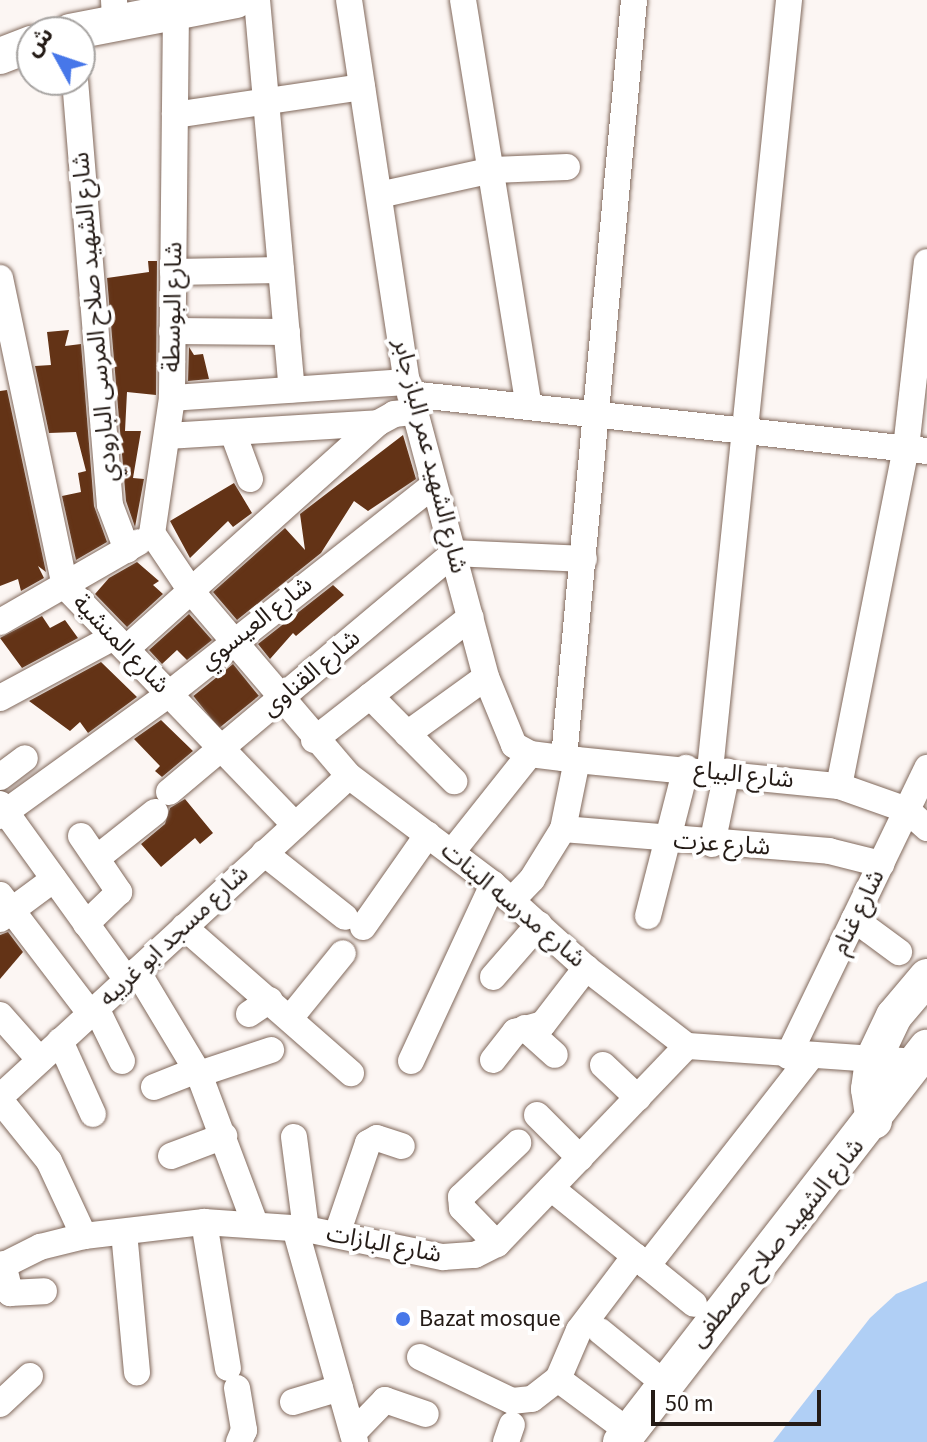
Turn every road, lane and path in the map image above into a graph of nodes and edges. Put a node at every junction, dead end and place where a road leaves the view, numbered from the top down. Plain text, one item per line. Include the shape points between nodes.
1 (236, 0) edge
2 (257, 0) edge
3 (349, 0) edge
4 (463, 0) edge
5 (634, 0) edge
6 (789, 0) edge
7 (115, 10) edge
8 (176, 10) junction
9 (96, 20) edge
10 (362, 87) junction
11 (76, 96) edge
12 (266, 101) junction
13 (175, 115) junction
14 (567, 167) dead end
15 (493, 170) junction
16 (379, 195) junction
17 (927, 262) edge
18 (281, 270) junction
19 (173, 272) junction
20 (0, 278) edge
21 (172, 331) junction
22 (287, 332) junction
23 (292, 389) junction
24 (410, 396) junction
25 (172, 398) junction
26 (529, 407) junction
27 (599, 415) junction
28 (378, 423) junction
29 (747, 431) junction
30 (233, 433) junction
31 (167, 436) junction
32 (917, 450) edge
33 (250, 479) dead end
34 (434, 485) junction
35 (152, 533) junction
36 (127, 550) junction
37 (454, 553) junction
38 (584, 559) junction
39 (65, 586) junction
40 (191, 591) junction
41 (471, 617) junction
42 (0, 622) edge
43 (232, 640) junction
44 (120, 643) junction
45 (486, 677) junction
46 (169, 694) junction
47 (370, 696) junction
48 (0, 698) edge
49 (279, 699) junction
50 (407, 734) junction
51 (314, 740) junction
52 (221, 748) junction
53 (530, 754) junction
54 (25, 758) dead end
55 (571, 759) junction
56 (927, 768) edge
57 (707, 770) junction
58 (349, 776) junction
59 (0, 777) edge
60 (454, 781) dead end
61 (839, 786) junction
62 (907, 810) junction
63 (2, 811) edge
64 (295, 825) junction
65 (927, 828) edge
66 (563, 829) junction
67 (428, 834) junction
68 (81, 836) dead end
69 (667, 840) junction
70 (712, 844) junction
71 (452, 852) junction
72 (264, 853) junction
73 (97, 858) junction
74 (881, 864) junction
75 (54, 879) junction
76 (502, 892) junction
77 (4, 908) edge
78 (648, 916) dead end
79 (854, 919) junction
80 (86, 924) junction
81 (539, 924) junction
82 (184, 927) junction
83 (899, 952) dead end
84 (343, 953) dead end
85 (586, 968) junction
86 (132, 975) junction
87 (493, 977) dead end
88 (927, 977) edge
89 (93, 1011) junction
90 (0, 1015) edge
91 (291, 1017) junction
92 (525, 1028) junction
93 (60, 1041) junction
94 (687, 1046) junction
95 (271, 1050) dead end
96 (555, 1055) dead end
97 (920, 1055) edge
98 (799, 1056) junction
99 (40, 1060) junction
100 (493, 1060) dead end
101 (873, 1060) junction
102 (122, 1061) dead end
103 (411, 1061) dead end
104 (603, 1065) dead end
105 (198, 1072) junction
106 (351, 1073) dead end
107 (154, 1087) dead end
108 (638, 1098) junction
109 (3, 1109) edge
110 (93, 1114) dead end
111 (537, 1115) dead end
112 (874, 1121) junction
113 (224, 1136) junction
114 (294, 1137) dead end
115 (518, 1143) dead end
116 (402, 1146) dead end
117 (171, 1156) dead end
118 (580, 1158) junction
119 (551, 1188) junction
120 (204, 1222) junction
121 (255, 1224) junction
122 (301, 1229) junction
123 (124, 1232) junction
124 (337, 1234) junction
125 (84, 1236) junction
126 (497, 1244) junction
127 (641, 1261) junction
128 (2, 1266) edge
129 (44, 1291) dead end
130 (694, 1304) dead end
131 (600, 1331) dead end
132 (420, 1357) dead end
133 (137, 1372) dead end
134 (30, 1376) dead end
135 (558, 1379) junction
136 (665, 1384) junction
137 (340, 1388) junction
138 (293, 1402) dead end
139 (0, 1404) edge
140 (426, 1414) dead end
141 (625, 1437) edge
142 (354, 1438) edge
143 (240, 1442) edge

1 - 8 main road
2 - 12 street
3 - 10 street, شارع الشهيد عمر الباز جابر
4 - 15 street
5 - 27 street
6 - 29 street
7 - 8 main road
7 - 9 main road
8 - 13 street, شارع البوسطة
10 - 12 street
10 - 16 street, شارع الشهيد عمر الباز جابر
11 - 36 street, شارع الشهيد صلاح المرسى البارودي via 110,505
12 - 13 street
12 - 18 street
13 - 19 street, شارع البوسطة
14 - 15 street
15 - 16 street
15 - 26 street
16 - 24 street, شارع الشهيد عمر الباز جابر
17 - 32 street
18 - 19 street
18 - 22 street
19 - 21 street, شارع البوسطة
20 - 39 street, شارع المنشية
21 - 22 street
21 - 25 street, شارع البوسطة
22 - 23 street
23 - 24 street
23 - 25 street
24 - 26 street
24 - 28 street
24 - 34 street, شارع الشهيد عمر الباز جابر
25 - 31 street, شارع البوسطة
26 - 27 street
27 - 29 street
27 - 38 street
28 - 30 street
28 - 40 street
29 - 32 street
29 - 57 street
30 - 31 street
30 - 33 street
31 - 35 street, شارع البوسطة
32 - 61 street
34 - 37 street, شارع الشهيد عمر الباز جابر
34 - 43 street, شارع العيسوي
35 - 36 street
35 - 40 street
36 - 39 street
37 - 38 street
37 - 41 street, شارع الشهيد عمر الباز جابر
37 - 49 street, شارع القناوى
38 - 55 street
39 - 42 street
39 - 44 street, شارع المنشية
40 - 43 street, شارع مدرسه البنات
40 - 44 street
41 - 45 street, شارع الشهيد عمر الباز جابر
41 - 47 street
43 - 46 street, شارع العيسوي
43 - 49 street, شارع مدرسه البنات
44 - 46 street, شارع المنشية
44 - 48 street
45 - 50 street
45 - 53 street, شارع الشهيد عمر الباز جابر via 514,745
46 - 52 street, شارع المنشية
46 - 63 street, شارع العيسوي
47 - 50 street
47 - 51 street
49 - 51 street, شارع مدرسه البنات
49 - 52 street, شارع القناوى
50 - 60 street
51 - 58 street, شارع مدرسه البنات
52 - 64 street, شارع المنشية
52 - 73 street, شارع القناوى
53 - 55 street, شارع البياع
53 - 71 street
54 - 59 street
55 - 57 street, شارع البياع
55 - 66 street
56 - 62 street, شارع غنام
57 - 61 street, شارع البياع
57 - 69 street
57 - 70 street
58 - 64 street, شارع مسجد ابو غريبه
58 - 67 street, شارع مدرسه البنات
61 - 62 street, شارع البياع
62 - 65 street
62 - 74 street, شارع غنام
63 - 75 street
64 - 72 street, شارع مسجد ابو غريبه
66 - 69 street, شارع عزت
66 - 76 street via 541,867
67 - 71 street, شارع مدرسه البنات
67 - 72 street via 354,922
68 - 73 street
69 - 70 street, شارع عزت
69 - 78 street
70 - 74 street, شارع عزت via 829,851
71 - 76 street, شارع مدرسه البنات
72 - 82 street, شارع مسجد ابو غريبه
73 - 80 street via 119,896
74 - 79 street, شارع غنام
75 - 77 street
75 - 80 street
76 - 81 street, شارع مدرسه البنات
76 - 103 street
77 - 89 street
79 - 83 street
79 - 98 street, شارع غنام
80 - 86 street
81 - 85 street, شارع مدرسه البنات
81 - 87 street
82 - 86 street, شارع مسجد ابو غريبه
82 - 91 street via 260,1007
84 - 91 street
85 - 92 street via 543,1024
85 - 94 street, شارع مدرسه البنات
86 - 89 street, شارع مسجد ابو غريبه
86 - 105 street
88 - 101 main road, شارع الشهيد صلاح مصطفى via 894,1016
89 - 93 street, شارع مسجد ابو غريبه
89 - 102 street
90 - 99 street
91 - 106 street
92 - 96 street
92 - 100 street via 515,1032
93 - 99 street, شارع مسجد ابو غريبه
93 - 110 street
94 - 98 street
94 - 108 street, شارع البازات
95 - 105 street
97 - 101 street
97 - 112 main road, شارع الشهيد صلاح مصطفى
98 - 101 street
98 - 127 street, شارع غنام
99 - 109 street, شارع مسجد ابو غريبه
101 - 112 main road, شارع الشهيد صلاح مصطفى via 869,1089
104 - 108 street
105 - 107 street
105 - 113 street
108 - 118 street, شارع البازات
109 - 125 street via 49,1161
111 - 118 street
112 - 136 main road, شارع الشهيد صلاح مصطفى
113 - 117 street
113 - 121 street
114 - 122 street
115 - 126 street via 461,1197 462,1208
116 - 124 street via 377,1138 368,1143
118 - 119 street, شارع البازات
119 - 126 street, شارع البازات
119 - 127 street
120 - 121 street, شارع البازات
120 - 123 street, شارع البازات
120 - 143 street via 244,1430
121 - 122 street, شارع البازات
122 - 124 street, شارع البازات
122 - 137 street
123 - 125 street, شارع البازات
123 - 133 street
124 - 126 street, شارع البازات via 460,1259
125 - 128 street, شارع البازات via 40,1247
127 - 130 street
127 - 135 street, شارع غنام via 579,1330
128 - 129 street via 12,1295
131 - 136 street
132 - 135 street via 512,1401 532,1399
134 - 139 street
135 - 141 street
136 - 141 main road, شارع الشهيد صلاح مصطفى
137 - 138 street
137 - 142 street
140 - 142 street via 385,1400

